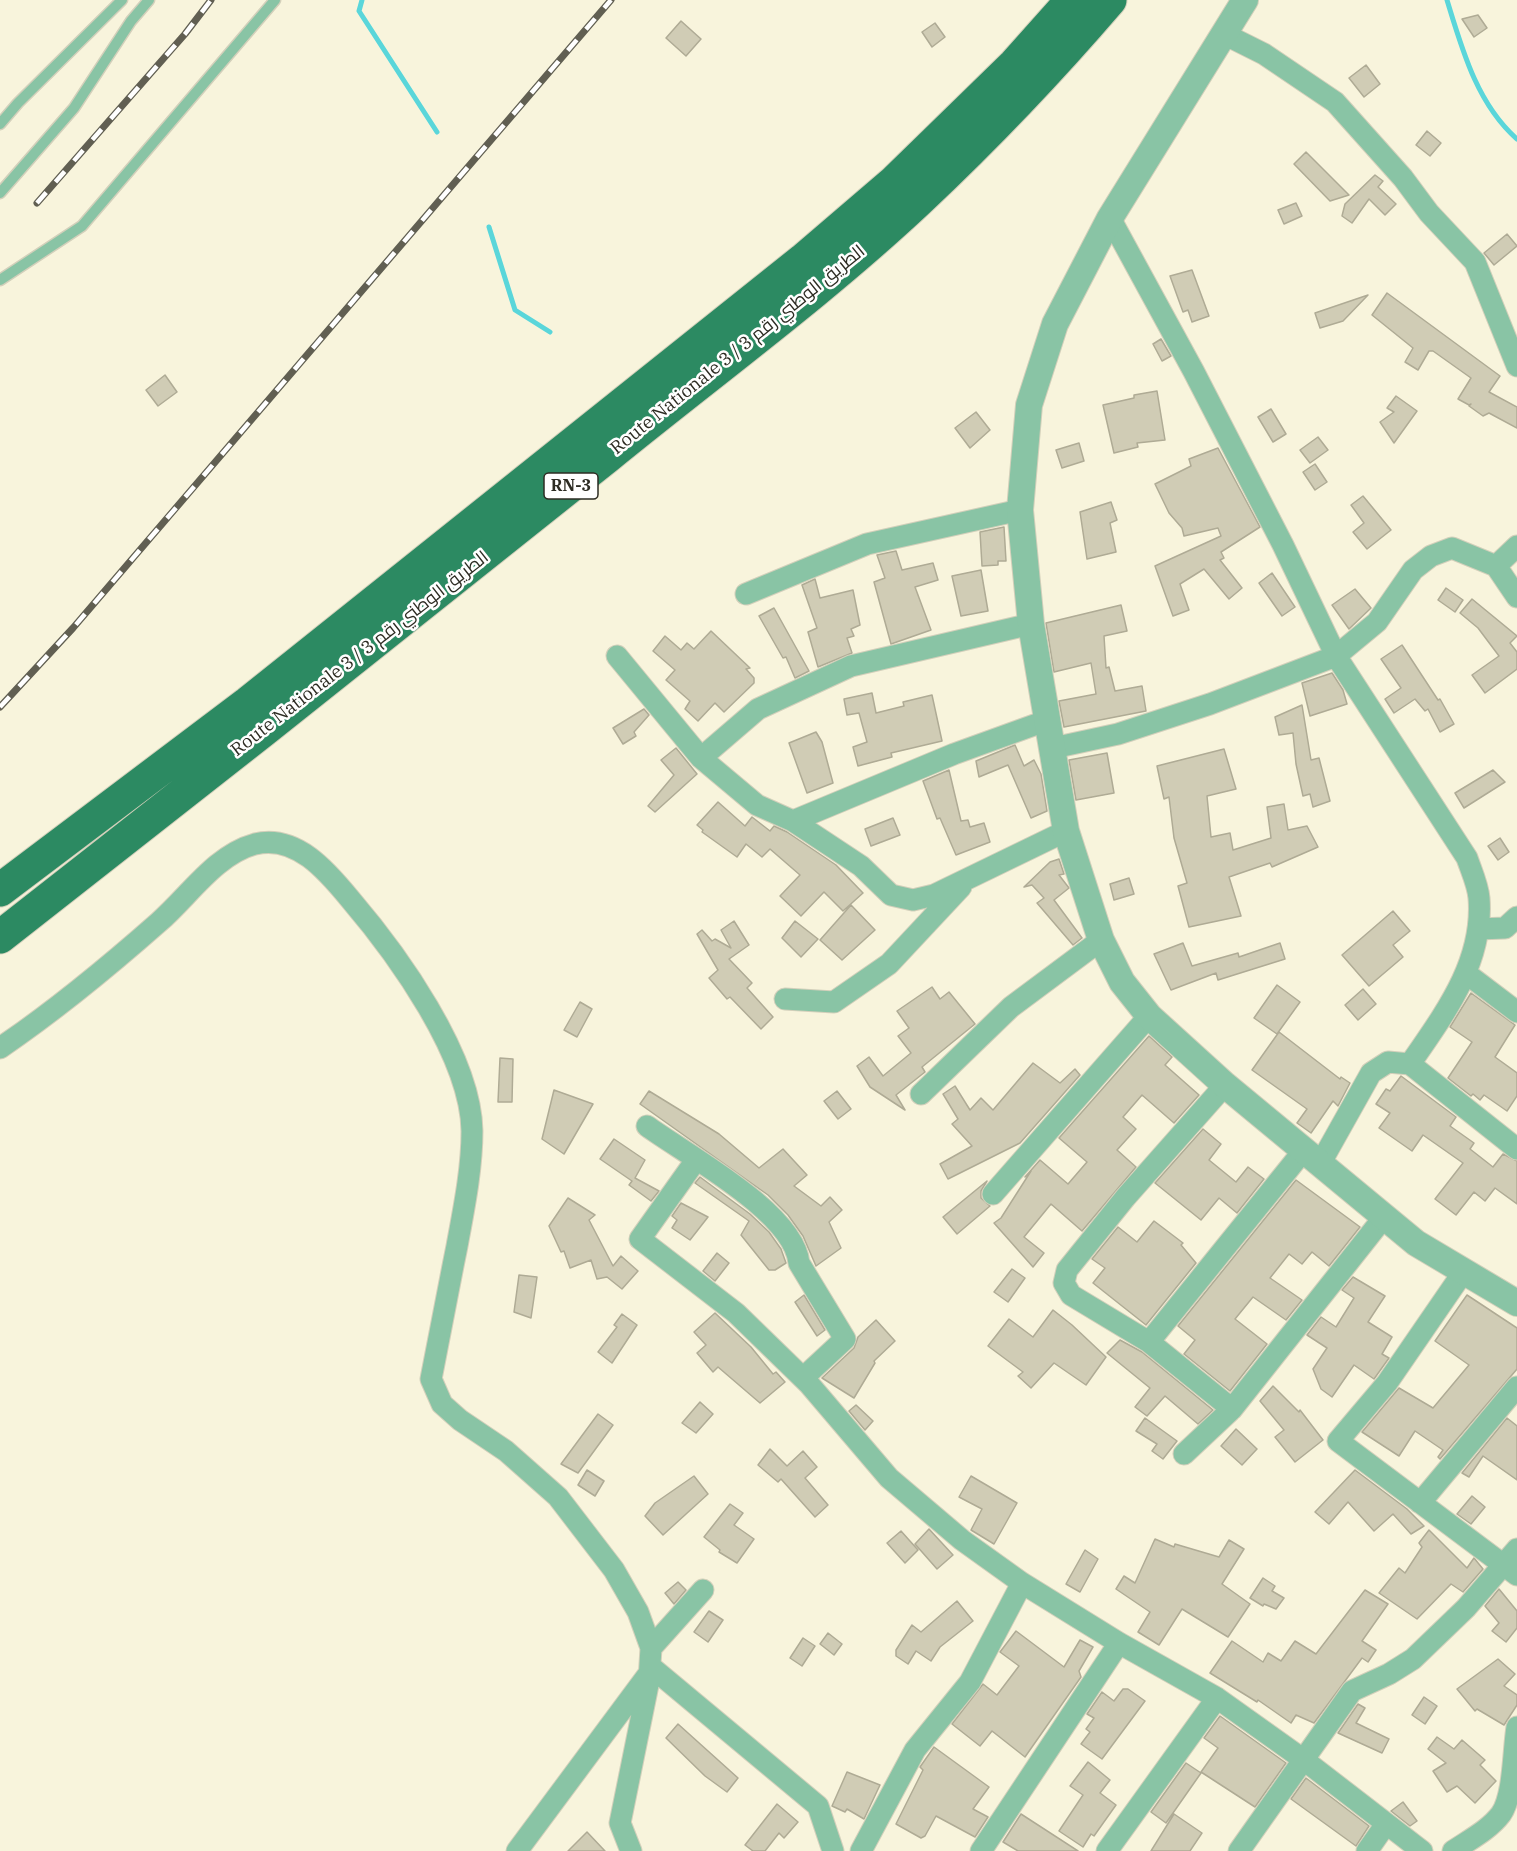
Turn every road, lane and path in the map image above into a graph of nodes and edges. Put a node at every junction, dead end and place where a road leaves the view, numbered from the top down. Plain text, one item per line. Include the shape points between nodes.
1 (122, 0) edge
2 (149, 0) edge
3 (275, 0) edge
4 (1072, 0) edge
5 (1110, 0) edge
6 (1245, 0) edge
7 (1224, 34) junction
8 (0, 124) edge
9 (0, 193) edge
10 (1110, 218) junction
11 (0, 279) edge
12 (1517, 366) edge
13 (1020, 510) junction
14 (1517, 546) edge
15 (1496, 566) junction
16 (746, 594) dead end
17 (1517, 597) edge
18 (359, 615) junction
19 (1031, 624) junction
20 (378, 641) junction
21 (617, 656) dead end
22 (1336, 656) junction
23 (1048, 720) junction
24 (1053, 748) junction
25 (701, 758) junction
26 (793, 821) junction
27 (1066, 831) junction
28 (967, 880) junction
29 (0, 890) edge
30 (1517, 917) edge
31 (1478, 929) junction
32 (0, 937) edge
33 (1101, 940) junction
34 (1467, 974) junction
35 (785, 999) dead end
36 (1517, 1012) edge
37 (1149, 1016) junction
38 (0, 1048) edge
39 (1410, 1064) junction
40 (1225, 1085) junction
41 (921, 1094) dead end
42 (646, 1126) dead end
43 (1517, 1149) edge
44 (1312, 1157) junction
45 (696, 1160) junction
46 (993, 1194) dead end
47 (1384, 1217) junction
48 (1464, 1271) junction
49 (1517, 1303) edge
50 (1149, 1342) junction
51 (803, 1378) junction
52 (1517, 1387) edge
53 (1232, 1410) junction
54 (1184, 1454) dead end
55 (1420, 1503) junction
56 (1512, 1563) edge
57 (1022, 1583) junction
58 (703, 1590) dead end
59 (1119, 1643) junction
60 (650, 1663) junction
61 (1217, 1698) junction
62 (1517, 1727) edge
63 (1304, 1760) junction
64 (1386, 1824) junction
65 (517, 1851) edge
66 (631, 1851) edge
67 (833, 1851) edge
68 (861, 1851) edge
69 (981, 1851) edge
70 (1107, 1851) edge
71 (1239, 1851) edge
72 (1367, 1851) edge
73 (1422, 1851) edge
74 (1453, 1851) edge

1 - 8 lane
2 - 9 lane via 74,108
3 - 11 lane via 82,226
4 - 18 highway, Route Nationale 3 / الطريق الوطني رقم 3 / RN-3 via 1015,64 894,182 776,282
5 - 20 highway, Route Nationale 3 / الطريق الوطني رقم 3 / RN-3 via 1036,83 908,210
6 - 7 street
7 - 10 street
7 - 12 street via 1264,54 1335,102 1403,178 1429,213 1475,262
10 - 13 street via 1055,324 1029,405
10 - 22 street via 1199,382
13 - 16 street via 867,544
13 - 19 street
14 - 15 street
15 - 17 street
15 - 22 street via 1452,548 1431,556 1413,570 1377,622
18 - 20 highway
18 - 29 highway, Route Nationale 3 / الطريق الوطني رقم 3 / RN-3 via 157,774
19 - 23 street
19 - 25 street via 851,666 758,709
20 - 32 highway, Route Nationale 3 / الطريق الوطني رقم 3 / RN-3
21 - 25 street
22 - 24 street via 1210,705 1118,734
22 - 31 street via 1467,858 1479,896
23 - 24 street
23 - 26 street via 954,754
24 - 27 street
25 - 26 street via 757,805
26 - 28 street via 861,866 891,895 913,900
27 - 28 street
27 - 33 street
28 - 35 street via 889,964 834,1002
30 - 31 street via 1505,928
31 - 34 street
33 - 37 street via 1122,982
33 - 41 street via 1011,1007
34 - 36 street
34 - 39 street
37 - 40 street
37 - 46 street
38 - 60 street via 38,1023 118,958 173,910 218,863 238,850 279,842 297,849 333,878 371,923 410,980 443,1034 462,1076 472,1130 465,1202 431,1378 438,1396 460,1420 506,1451 558,1497 614,1570 638,1612
39 - 43 street
39 - 44 street via 1388,1062 1371,1072
40 - 44 street
40 - 50 street via 1067,1270 1064,1283 1071,1295
42 - 45 street
44 - 47 street
44 - 50 street
45 - 51 street via 741,1188 786,1235 845,1339
45 - 51 street via 640,1239 736,1313
47 - 48 street via 1416,1243
47 - 53 street
48 - 49 street
48 - 55 street via 1387,1383 1338,1441
50 - 53 street
51 - 57 street via 889,1478 962,1540
52 - 55 street
53 - 54 street
55 - 56 street
56 - 63 street via 1413,1659 1352,1691
57 - 59 street
57 - 68 street via 969,1682 915,1750
58 - 60 street
59 - 61 street
59 - 69 street
60 - 65 street
60 - 66 street via 620,1823
60 - 67 street via 818,1806
61 - 63 street
61 - 70 street
62 - 74 street via 1510,1792 1501,1813
63 - 64 street
63 - 71 street
64 - 72 street
64 - 73 street

